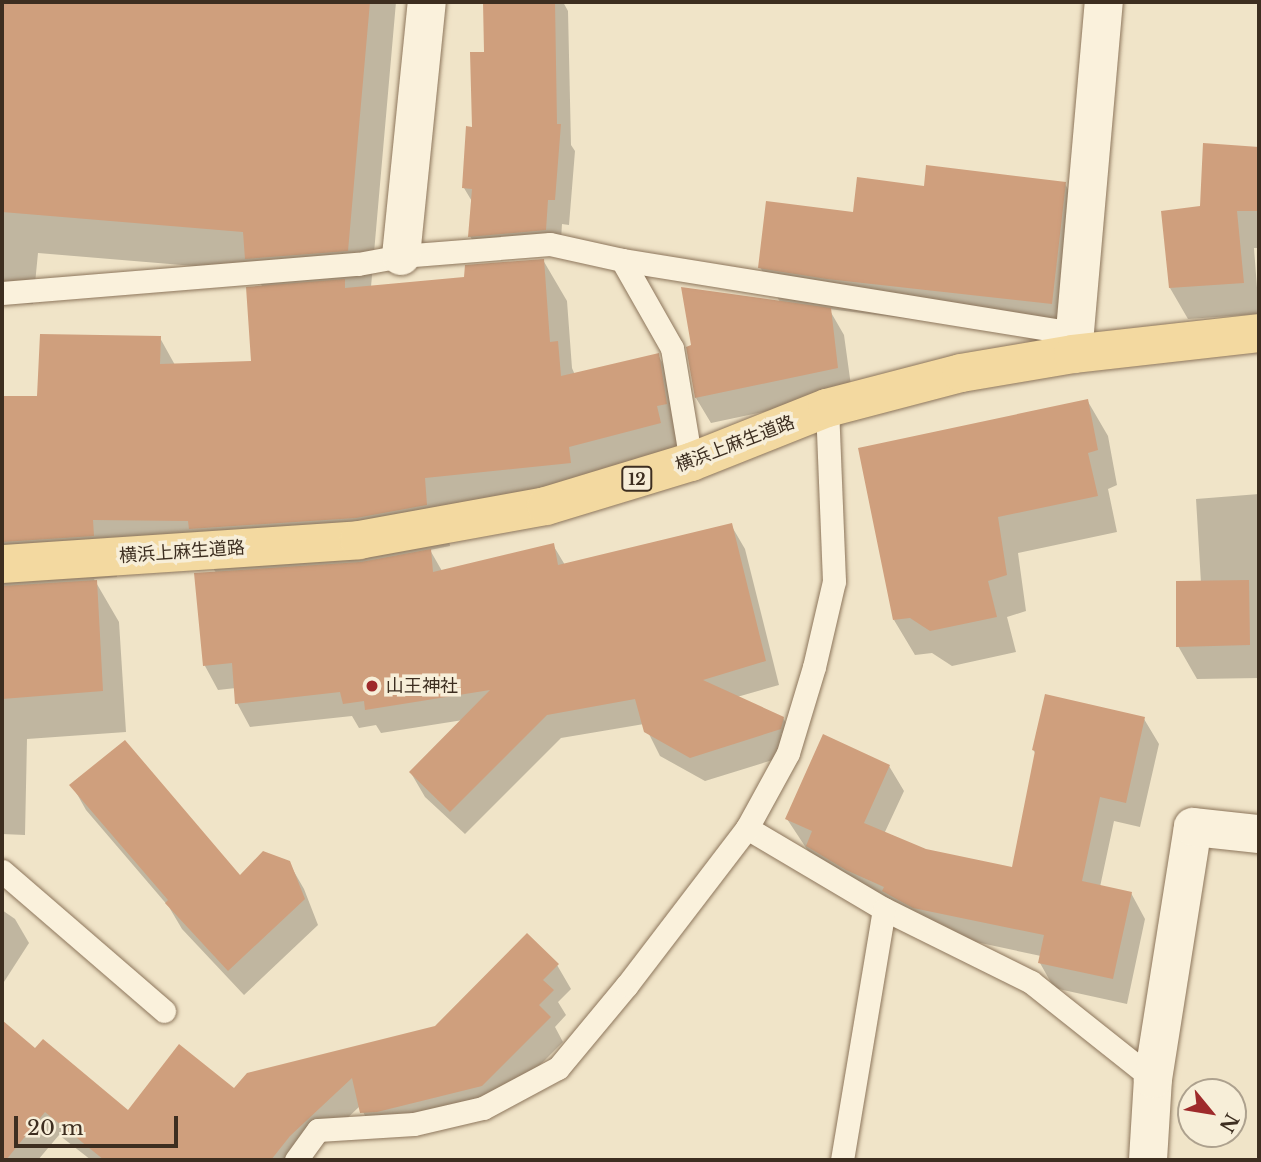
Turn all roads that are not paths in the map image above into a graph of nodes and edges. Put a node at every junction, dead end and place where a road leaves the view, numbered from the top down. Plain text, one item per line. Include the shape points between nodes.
1 (427, 2) edge
2 (1104, 2) edge
3 (401, 256) junction
4 (622, 261) junction
5 (2, 293) edge
6 (1259, 333) edge
7 (1074, 344) junction
8 (827, 408) junction
9 (691, 462) junction
10 (2, 564) edge
11 (747, 828) junction
12 (1259, 834) edge
13 (2, 870) edge
14 (884, 909) junction
15 (164, 1011) dead end
16 (1153, 1079) junction
17 (296, 1160) edge
18 (842, 1160) edge
19 (1148, 1160) edge

1 - 3 street
2 - 7 street
3 - 4 lane via 550,244
3 - 5 lane via 358,264
4 - 7 lane
4 - 9 lane via 672,348
6 - 7 main road, 横浜上麻生道路 / 12
7 - 8 main road, 横浜上麻生道路 / 12
8 - 9 main road, 横浜上麻生道路 / 12
8 - 11 lane via 834,582 788,753
9 - 10 main road, 横浜上麻生道路 / 12 via 546,506 359,540
11 - 14 lane
11 - 17 lane via 558,1069 483,1108 414,1124 318,1130
12 - 16 street via 1193,827
13 - 15 lane
14 - 16 lane via 1031,982
14 - 18 lane
16 - 19 street

